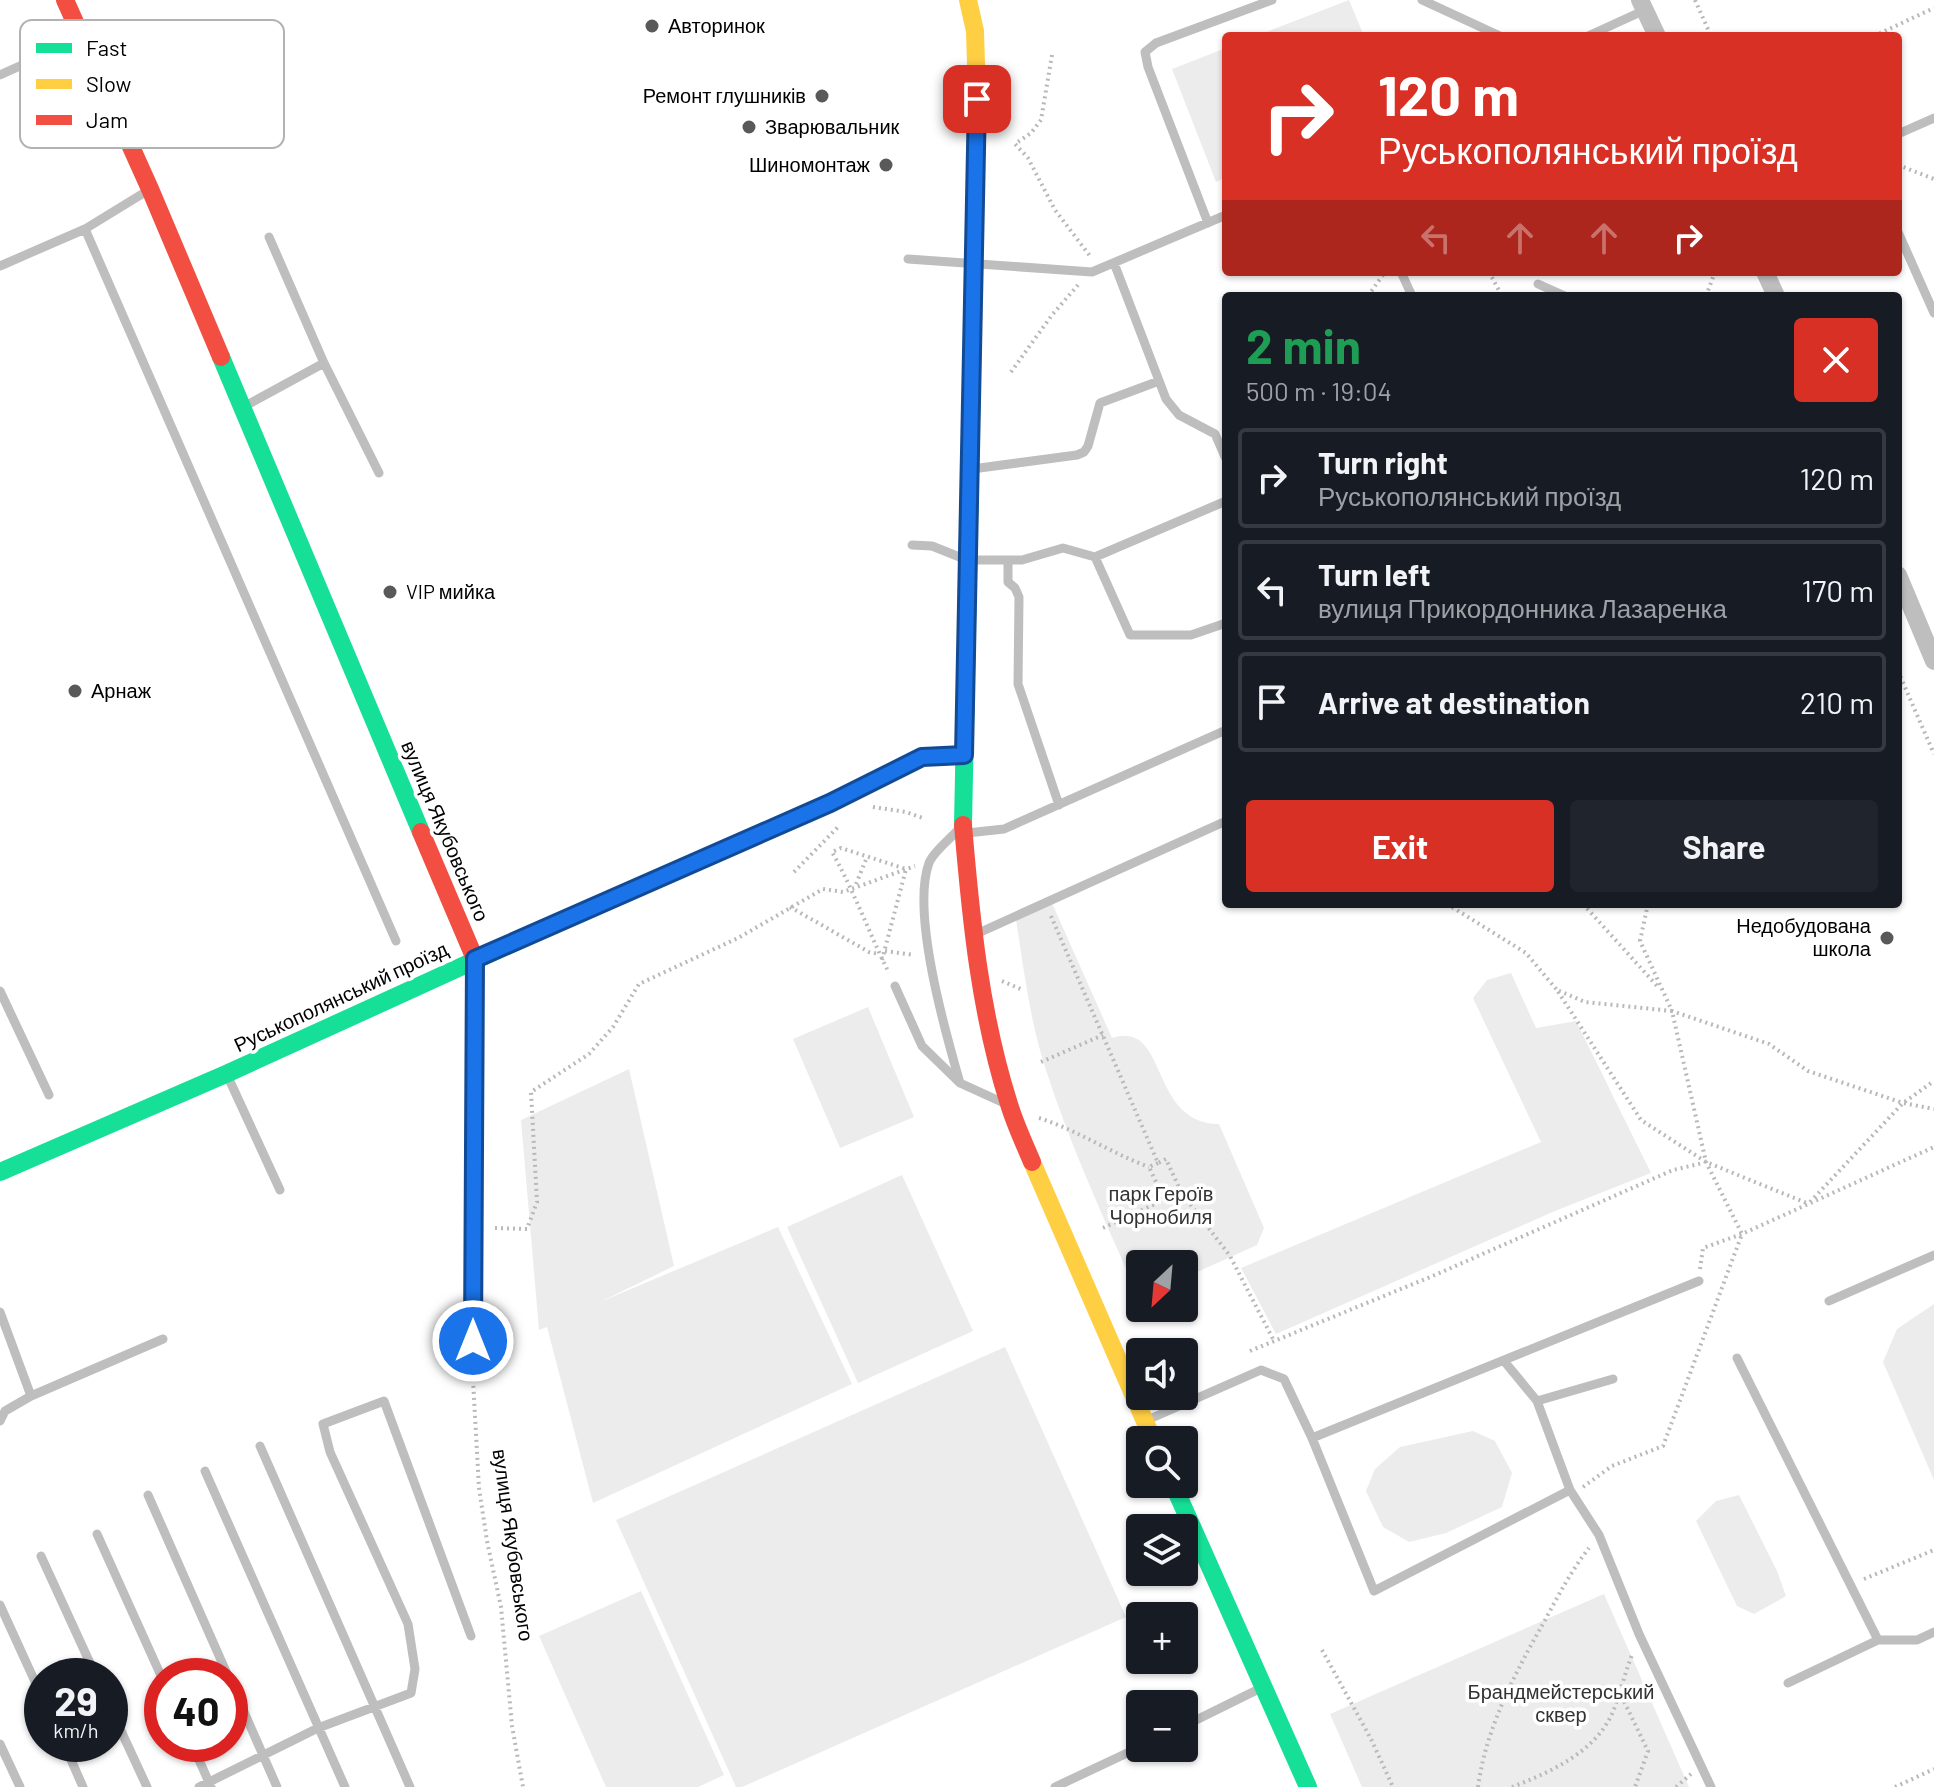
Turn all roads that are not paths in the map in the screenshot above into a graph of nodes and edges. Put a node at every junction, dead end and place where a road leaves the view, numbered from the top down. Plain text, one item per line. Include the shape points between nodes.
1 (65, 0) edge
2 (968, 0) edge
3 (1272, 0) edge
4 (1422, 0) edge
5 (1642, 5) edge
6 (74, 20) edge
7 (1491, 32) edge
8 (1595, 32) edge
9 (1655, 32) edge
10 (20, 66) edge
11 (0, 75) edge
12 (1934, 118) edge
13 (1902, 132) edge
14 (132, 148) edge
15 (150, 189) junction
16 (1222, 217) edge
17 (1208, 223) junction
18 (85, 229) junction
19 (269, 237) dead end
20 (1902, 241) edge
21 (908, 259) dead end
22 (973, 263) junction
23 (1114, 263) junction
24 (0, 266) edge
25 (1538, 284) dead end
26 (1556, 292) edge
27 (1934, 313) edge
28 (324, 363) junction
29 (1159, 381) junction
30 (242, 408) junction
31 (1222, 431) edge
32 (1215, 434) junction
33 (1222, 450) edge
34 (969, 470) junction
35 (379, 473) dead end
36 (1222, 503) edge
37 (912, 545) dead end
38 (1095, 557) junction
39 (967, 560) junction
40 (1008, 561) junction
41 (1902, 585) edge
42 (1222, 624) edge
43 (1934, 661) edge
44 (1222, 732) edge
45 (964, 755) junction
46 (1059, 805) junction
47 (1222, 823) edge
48 (963, 828) junction
49 (972, 936) junction
50 (396, 941) dead end
51 (475, 959) junction
52 (895, 986) road end
53 (0, 991) edge
54 (226, 1074) junction
55 (960, 1083) junction
56 (49, 1095) dead end
57 (1009, 1106) junction
58 (0, 1172) edge
59 (280, 1190) dead end
60 (1934, 1255) edge
61 (1699, 1281) road end
62 (1829, 1301) dead end
63 (1, 1318) edge
64 (163, 1339) dead end
65 (473, 1341) road end
66 (1737, 1358) dead end
67 (1504, 1361) junction
68 (1613, 1379) dead end
69 (31, 1396) junction
70 (1537, 1401) junction
71 (0, 1421) edge
72 (1145, 1421) junction
73 (1147, 1426) edge
74 (1312, 1438) junction
75 (260, 1446) dead end
76 (205, 1471) dead end
77 (1570, 1490) junction
78 (148, 1495) dead end
79 (1179, 1498) edge
80 (97, 1534) dead end
81 (41, 1556) dead end
82 (0, 1605) edge
83 (1934, 1632) edge
84 (471, 1636) dead end
85 (1878, 1640) junction
86 (24, 1658) edge
87 (88, 1658) edge
88 (153, 1658) edge
89 (220, 1658) edge
90 (1788, 1683) dead end
91 (1263, 1687) junction
92 (375, 1705) junction
93 (1198, 1719) edge
94 (248, 1721) edge
95 (318, 1728) junction
96 (0, 1744) edge
97 (128, 1746) edge
98 (1126, 1754) edge
99 (263, 1755) junction
100 (72, 1762) edge
101 (200, 1762) edge
102 (210, 1785) edge
103 (20, 1787) edge
104 (83, 1787) edge
105 (147, 1787) edge
106 (199, 1787) edge
107 (277, 1787) edge
108 (345, 1787) edge
109 (410, 1787) edge
110 (1055, 1787) edge
111 (1308, 1787) edge
112 (1711, 1787) edge

1 - 6 street, вулиця Якубовського
2 - 22 street via 976,60
3 - 17 lane via 1156,43 1145,52
4 - 7 lane
5 - 8 lane
5 - 9 street
10 - 11 lane
12 - 13 lane
14 - 15 street, вулиця Якубовського
15 - 18 lane
15 - 30 street, вулиця Якубовського
16 - 17 lane
17 - 23 lane
18 - 24 lane
18 - 50 lane
19 - 28 lane
20 - 27 lane
21 - 22 lane
22 - 23 lane via 1084,272
22 - 34 street
23 - 29 lane
25 - 26 lane
28 - 30 lane
28 - 35 lane
29 - 32 lane via 1171,408
29 - 34 lane via 1100,403 1084,452
30 - 51 street, вулиця Якубовського
31 - 32 lane
32 - 33 lane
34 - 39 street
36 - 38 lane
37 - 39 lane via 932,546
38 - 40 lane via 1063,548
38 - 42 lane via 1130,635 1191,635
39 - 40 lane
39 - 45 street
40 - 46 lane via 1008,582 1019,597 1018,684
41 - 43 street
44 - 46 lane
45 - 48 street
45 - 51 street, Руськополянський проїзд via 922,757 830,803
46 - 48 lane via 996,832
47 - 49 lane
48 - 49 street
48 - 55 lane via 929,862 923,901 929,957
49 - 57 street
51 - 54 street, Руськополянський проїзд
51 - 65 street, вулиця Якубовського
52 - 55 lane via 922,1046
53 - 56 lane
54 - 58 street, Руськополянський проїзд
54 - 59 lane
55 - 57 lane
57 - 72 street
60 - 62 lane
61 - 67 lane
63 - 69 lane
64 - 69 lane
66 - 85 lane
67 - 70 lane
67 - 74 lane
68 - 70 lane
69 - 71 lane via 5,1411
70 - 77 lane
72 - 73 street
72 - 74 lane via 1261,1370 1284,1379
74 - 77 lane via 1374,1591
75 - 92 lane
76 - 95 lane
77 - 112 lane via 1599,1535
78 - 89 lane
79 - 91 street
80 - 88 lane
81 - 87 lane
82 - 86 lane
83 - 85 lane via 1917,1640
84 - 92 lane via 384,1401 323,1424 330,1452 408,1624 415,1669 411,1693
85 - 90 lane
91 - 93 lane
91 - 111 street
92 - 95 lane
92 - 109 lane
94 - 99 lane
95 - 99 lane
95 - 108 lane
96 - 103 lane
97 - 105 lane
98 - 110 lane
99 - 102 lane
99 - 107 lane
100 - 104 lane
101 - 102 lane
102 - 106 lane

